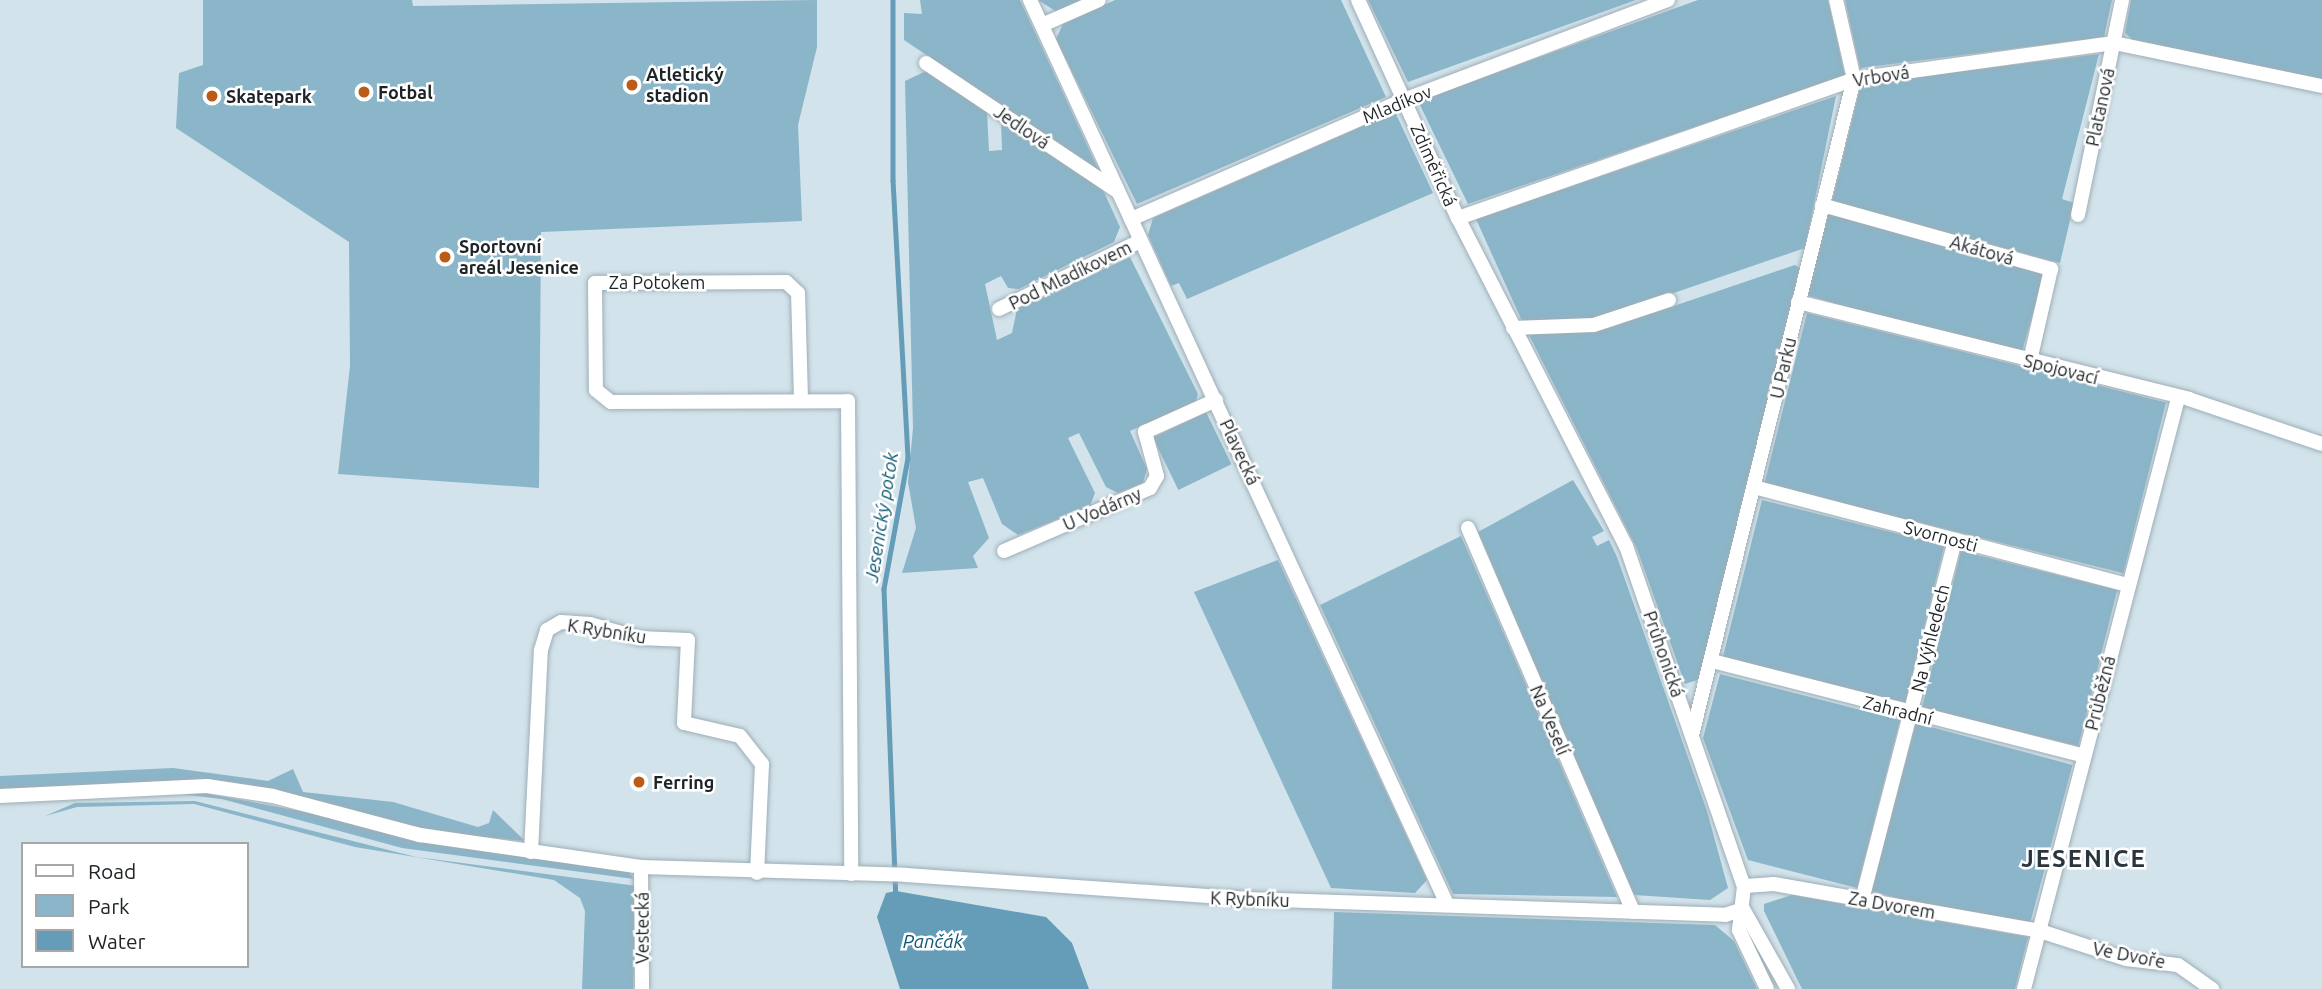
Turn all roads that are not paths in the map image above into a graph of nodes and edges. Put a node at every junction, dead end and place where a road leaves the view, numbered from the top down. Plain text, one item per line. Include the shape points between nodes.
1 (1030, 0) edge
2 (1099, 0) edge
3 (1358, 0) edge
4 (1668, 0) edge
5 (1836, 0) edge
6 (2122, 0) edge
7 (1042, 25) junction
8 (2114, 43) junction
9 (926, 63) dead end
10 (1854, 79) junction
11 (2322, 86) edge
12 (1406, 99) junction
13 (1118, 192) junction
14 (1822, 205) junction
15 (2078, 215) dead end
16 (1458, 218) junction
17 (1131, 219) junction
18 (1140, 241) junction
19 (1669, 300) dead end
20 (1798, 302) junction
21 (999, 309) dead end
22 (1513, 328) junction
23 (2030, 361) junction
24 (2178, 398) junction
25 (801, 400) junction
26 (1216, 401) junction
27 (2322, 444) edge
28 (1754, 487) junction
29 (1468, 528) dead end
30 (1955, 540) junction
31 (1004, 551) dead end
32 (2128, 584) junction
33 (1712, 661) junction
34 (1911, 713) junction
35 (1692, 735) junction
36 (2084, 756) junction
37 (0, 796) edge
38 (531, 852) junction
39 (641, 867) junction
40 (757, 873) junction
41 (851, 874) junction
42 (1744, 886) junction
43 (1862, 900) junction
44 (1447, 904) junction
45 (1743, 909) junction
46 (1633, 912) junction
47 (2040, 931) junction
48 (642, 989) edge
49 (1767, 989) edge
50 (1788, 989) edge
51 (2024, 989) edge
52 (2212, 989) edge

1 - 7 street, Plavecká
2 - 7 street
3 - 12 street, Zdiměřická
4 - 12 street, Mladíkov
5 - 10 street, U Parku
6 - 8 street, Platanová
7 - 13 street, Plavecká
8 - 10 street, Vrbová
8 - 11 street, Vrbová
8 - 15 street, Platanová
9 - 13 street, Jedlová
10 - 14 street, U Parku
10 - 16 street, Vrbová
12 - 16 street, Zdiměřická
12 - 17 street, Mladíkov
13 - 17 street, Plavecká
14 - 20 street, U Parku
14 - 23 street, Akátová via 2051,269
16 - 22 street, Zdiměřická
17 - 18 street, Plavecká
18 - 21 street, Pod Mladíkovem
18 - 26 street, Plavecká
19 - 22 street via 1594,325
20 - 23 street, Spojovací
20 - 28 street, U Parku
22 - 35 street, Průhonická via 1626,546
23 - 24 street, Spojovací
24 - 27 street, Spojovací
24 - 32 street, Průběžná
25 - 25 street, Za Potokem via 798,293 786,282 595,283 596,390 611,402
25 - 41 street, Za Potokem via 848,401
26 - 31 street, U Vodárny via 1145,432 1157,477 1150,488
26 - 44 street, Plavecká
28 - 30 street, Svornosti
28 - 33 street, U Parku
29 - 46 street, Na Veselí
30 - 32 street, Svornosti
30 - 34 street, Na Výhledech
32 - 36 street, Průběžná
33 - 34 street, Zahradní
33 - 35 street, U Parku
34 - 36 street, Zahradní
34 - 43 street, Na Výhledech
35 - 42 street, Průhonická
36 - 47 street, Průběžná
37 - 38 street, K Rybníku via 207,786 273,796 419,835
38 - 39 street, K Rybníku
38 - 40 street, K Rybníku via 541,650 547,630 561,622 590,624 639,638 688,640 684,723 740,736 762,764
39 - 40 street, K Rybníku
39 - 48 street, Vestecká
40 - 41 street, K Rybníku
41 - 44 street, K Rybníku via 1135,894
42 - 43 street, Za Dvorem via 1774,884
42 - 45 street, Průhonická
43 - 47 street, Za Dvorem
44 - 46 street, K Rybníku
45 - 46 street, K Rybníku via 1725,915
45 - 49 street, Průhonická via 1739,930
45 - 50 street
47 - 51 street, Průběžná
47 - 52 street, Ve Dvoře via 2126,959 2178,965

